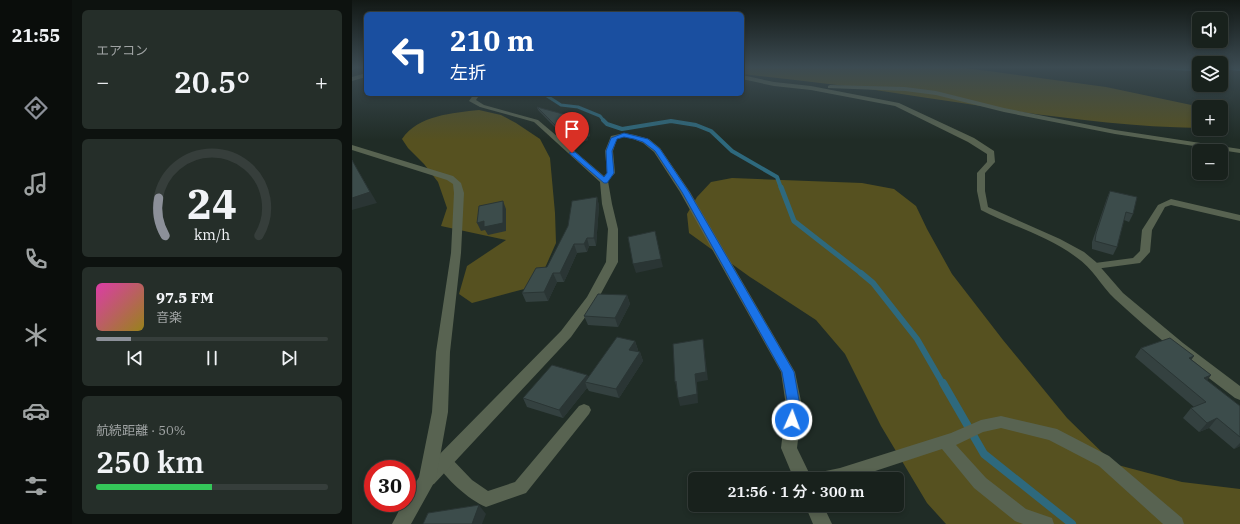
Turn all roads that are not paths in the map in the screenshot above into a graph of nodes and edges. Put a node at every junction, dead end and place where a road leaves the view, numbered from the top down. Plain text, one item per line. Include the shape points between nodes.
1 (830, 91) edge
2 (920, 91) edge
3 (476, 96) edge
4 (352, 147) edge
5 (1240, 151) edge
6 (604, 181) junction
7 (1240, 218) edge
8 (1095, 266) junction
9 (1240, 394) edge
10 (584, 410) dead end
11 (949, 440) junction
12 (444, 461) junction
13 (800, 472) edge
14 (849, 472) edge
15 (427, 479) junction
16 (817, 512) edge
17 (400, 524) edge
18 (823, 524) edge
19 (1046, 524) edge
20 (1176, 524) edge

1 - 8 street via 897,104 971,140 991,153 991,162 981,173 984,208 1080,254
2 - 5 street via 1116,132
3 - 6 street via 472,101 482,106 536,121
4 - 15 street via 450,178 457,183 459,193 456,253 443,352 440,412
6 - 12 street via 613,229 612,262 592,299 566,334
6 - 13 street via 611,173 609,151 614,138 624,135 646,141 657,150 666,163 697,212 788,372 794,406 789,448
7 - 8 lane via 1171,202 1162,205 1147,230 1145,252 1136,261
8 - 9 street via 1117,295
10 - 12 lane via 520,488 486,499 466,485
11 - 14 lane
11 - 19 lane via 980,483 1021,515
11 - 20 lane via 981,426 1002,422 1052,434 1104,461
12 - 15 street
15 - 17 street
16 - 18 street

